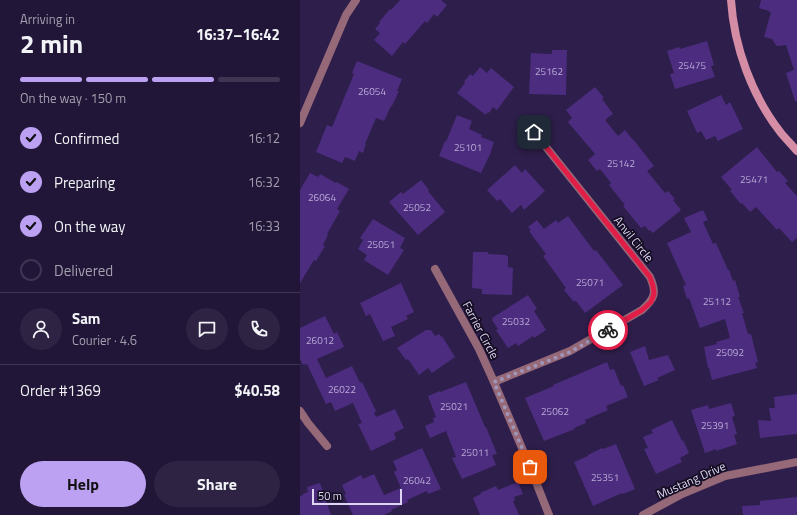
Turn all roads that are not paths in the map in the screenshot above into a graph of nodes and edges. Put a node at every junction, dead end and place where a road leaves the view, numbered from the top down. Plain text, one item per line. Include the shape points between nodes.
1 (356, 0) edge
2 (731, 0) edge
3 (300, 122) edge
4 (534, 132) dead end
5 (797, 151) edge
6 (435, 269) dead end
7 (494, 382) junction
8 (300, 411) edge
9 (328, 446) dead end
10 (797, 462) edge
11 (549, 515) edge
12 (643, 515) edge

1 - 3 street via 346,15
2 - 5 street via 739,48 749,77 762,105 780,132
4 - 7 street, Anvil Circle via 650,277 654,294 651,302 642,310 570,352
6 - 7 street, Farrier Circle
7 - 11 street, Farrier Circle
8 - 9 street
10 - 12 street, Mustang Drive via 725,476 682,494

